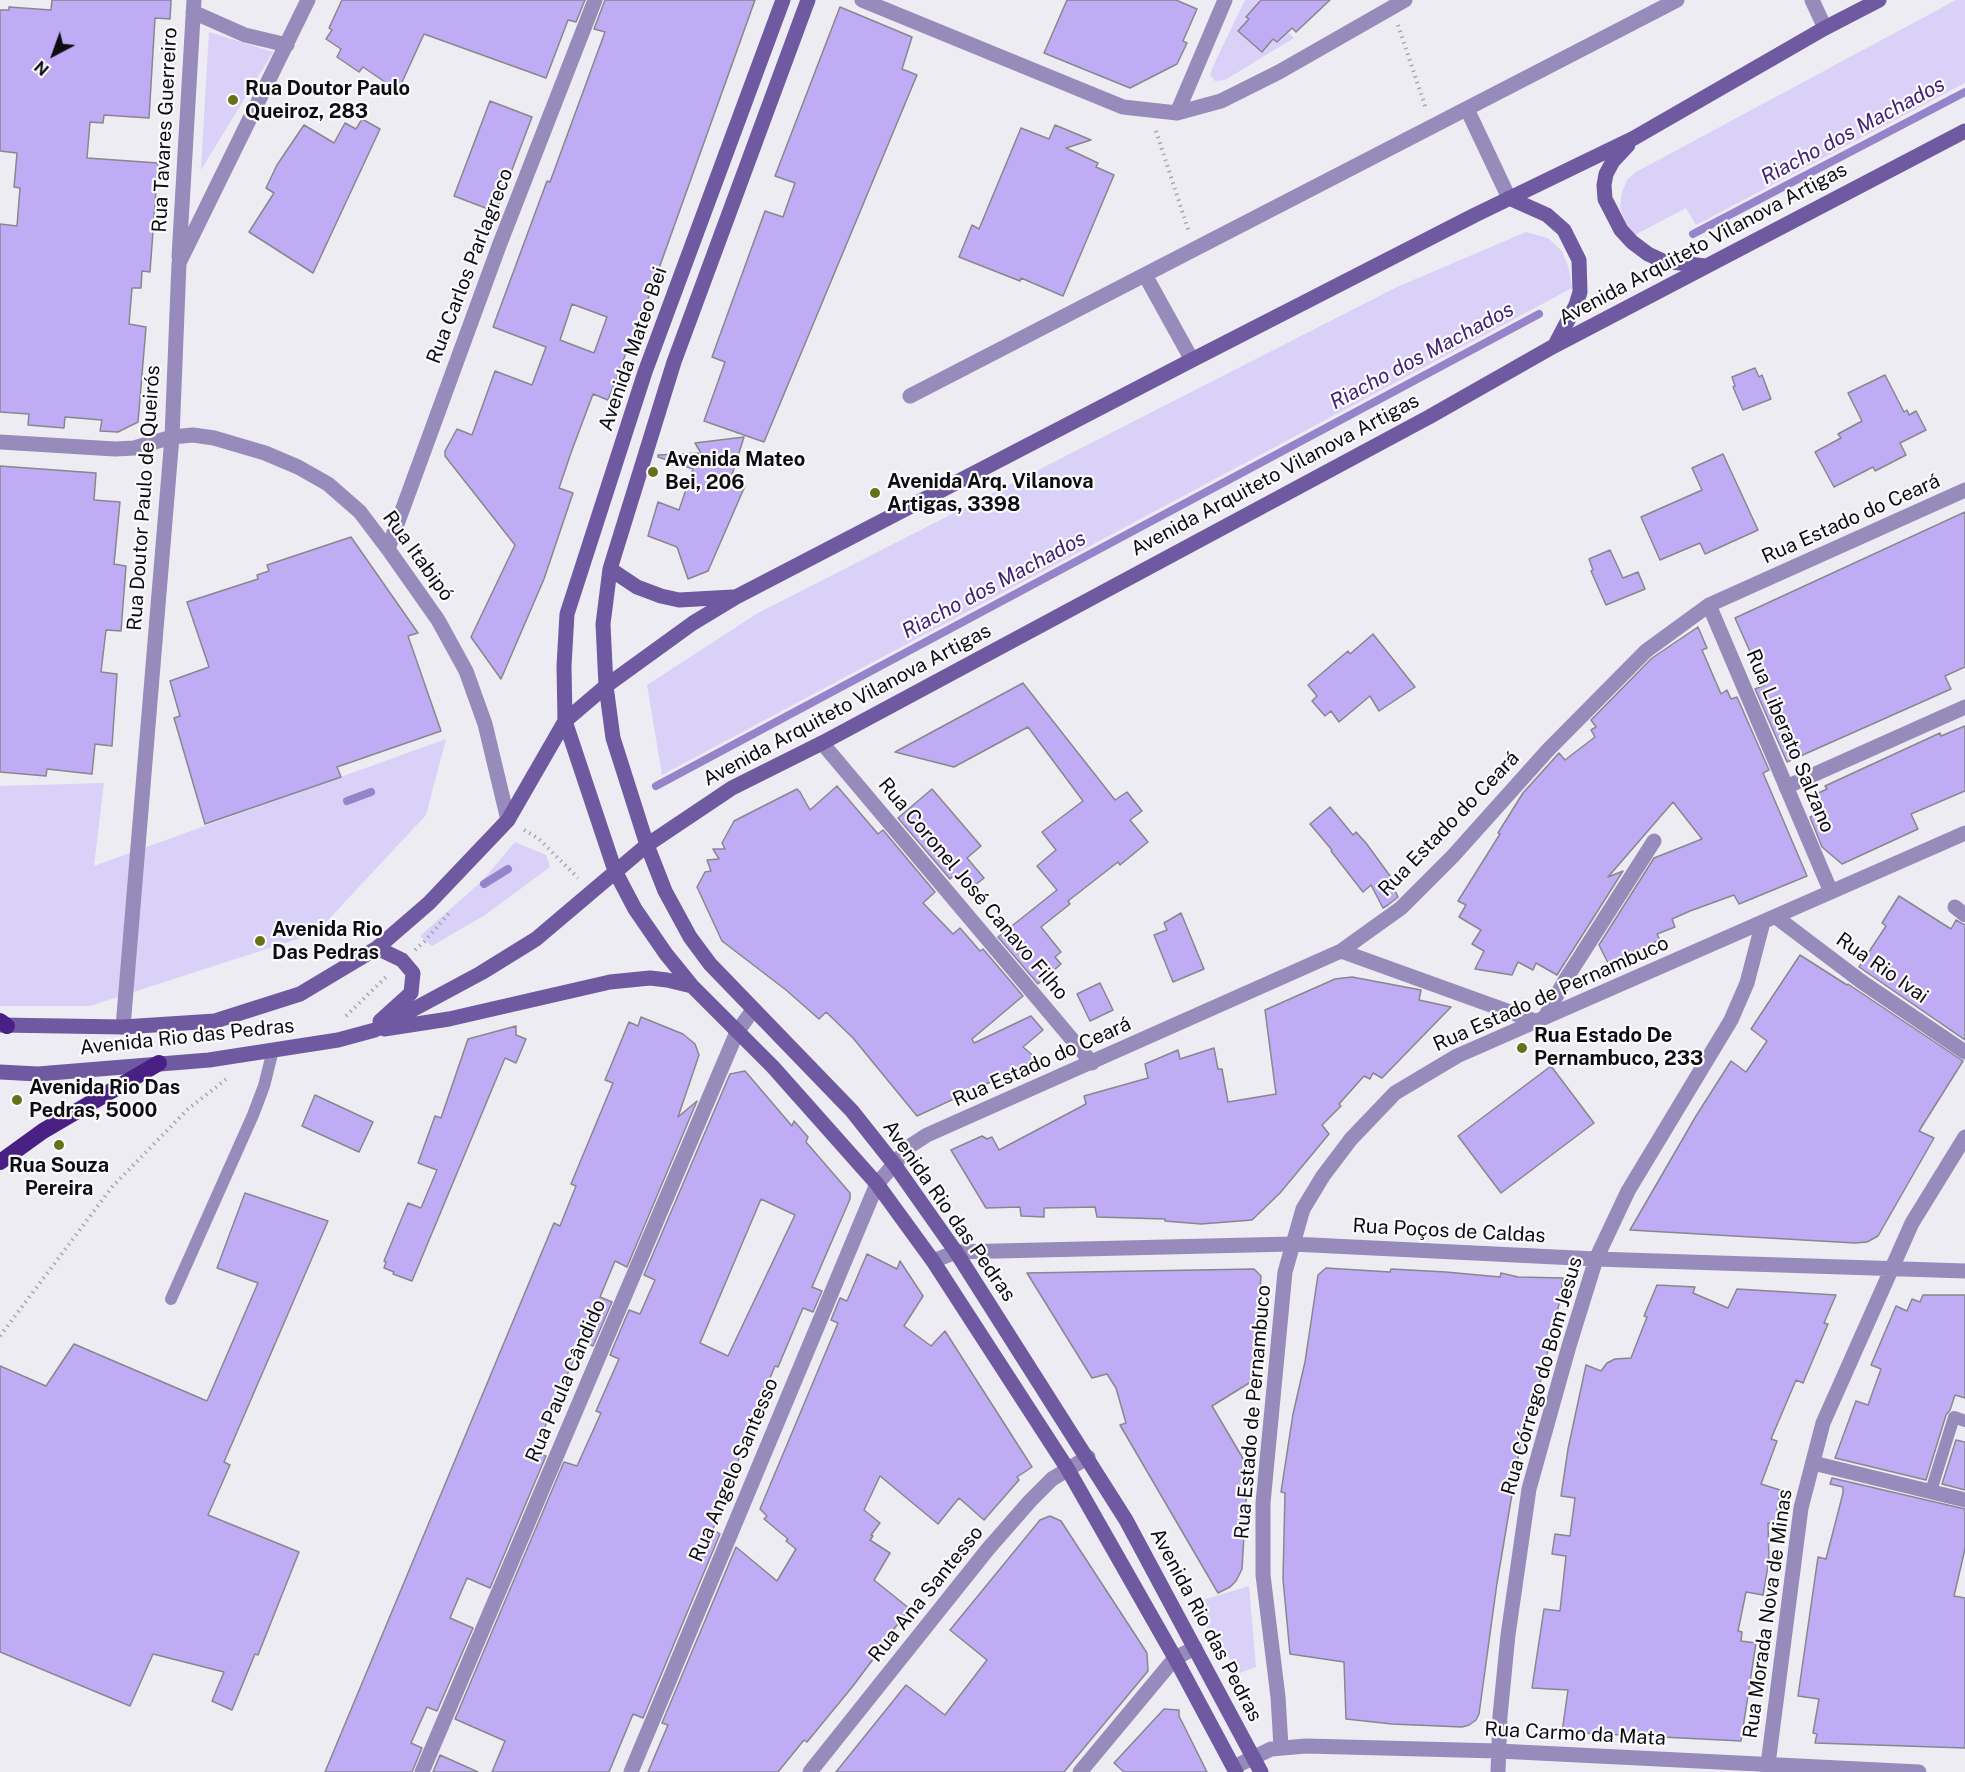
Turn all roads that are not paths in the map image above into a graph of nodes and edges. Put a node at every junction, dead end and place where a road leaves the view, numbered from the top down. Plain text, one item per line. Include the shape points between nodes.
1 (308, 0) edge
2 (595, 0) edge
3 (783, 0) edge
4 (808, 0) edge
5 (862, 0) edge
6 (1225, 0) edge
7 (1677, 0) edge
8 (1812, 0) edge
9 (1879, 0) edge
10 (1399, 4) edge
11 (193, 6) edge
12 (1825, 28) junction
13 (287, 45) junction
14 (1467, 109) junction
15 (1177, 113) junction
16 (1965, 131) edge
17 (1634, 138) junction
18 (1509, 198) junction
19 (179, 262) junction
20 (1705, 266) junction
21 (1145, 275) junction
22 (1554, 346) junction
23 (1192, 360) junction
24 (910, 396) dead end
25 (172, 437) junction
26 (0, 442) edge
27 (1965, 490) edge
28 (388, 549) junction
29 (610, 569) junction
30 (736, 597) junction
31 (1709, 605) junction
32 (606, 687) junction
33 (1965, 707) edge
34 (565, 721) junction
35 (822, 743) junction
36 (1786, 787) junction
37 (508, 820) junction
38 (1965, 833) edge
39 (1654, 841) dead end
40 (647, 845) junction
41 (615, 871) junction
42 (1831, 892) junction
43 (1770, 919) junction
44 (377, 948) junction
45 (1341, 951) junction
46 (692, 986) junction
47 (753, 1010) junction
48 (1540, 1019) junction
49 (2, 1024) edge
50 (123, 1027) junction
51 (372, 1030) junction
52 (737, 1032) junction
53 (273, 1050) junction
54 (1965, 1052) edge
55 (159, 1063) junction
56 (1092, 1063) junction
57 (0, 1072) edge
58 (1965, 1137) edge
59 (0, 1162) edge
60 (894, 1164) junction
61 (877, 1184) junction
62 (1292, 1244) junction
63 (956, 1252) junction
64 (1596, 1259) junction
65 (933, 1262) junction
66 (1891, 1268) junction
67 (1965, 1270) edge
68 (171, 1299) dead end
69 (1965, 1421) edge
70 (1088, 1457) junction
71 (1813, 1463) junction
72 (1067, 1468) junction
73 (1932, 1491) junction
74 (1965, 1500) edge
75 (1195, 1648) junction
76 (1175, 1658) junction
77 (1281, 1747) junction
78 (1498, 1751) junction
79 (1253, 1756) junction
80 (1767, 1768) edge
81 (1235, 1769) edge
82 (422, 1772) edge
83 (631, 1772) edge
84 (810, 1772) edge
85 (1080, 1772) edge
86 (1261, 1772) edge
87 (1497, 1772) edge
88 (1919, 1772) edge

1 - 13 street, Rua Doutor Paulo de Queirós
2 - 28 street, Rua Carlos Parlagreco
3 - 34 main road, Avenida Mateo Bei via 645,372 567,614
4 - 29 main road via 674,362
5 - 15 street via 1123,107
6 - 15 street
7 - 14 street
8 - 12 street
9 - 12 main road
10 - 15 street via 1221,101
11 - 13 street via 245,35
11 - 19 street, Rua Tavares Guerreiro
12 - 17 main road
13 - 19 street, Rua Doutor Paulo de Queirós
14 - 18 street
14 - 21 street
16 - 20 main road, Avenida Arquiteto Vilanova Artigas
17 - 18 main road
17 - 20 main road via 1606,174 1605,199 1611,213 1627,236 1648,254 1663,261
18 - 22 main road via 1547,215 1564,230 1579,260 1578,298
18 - 23 main road
19 - 25 street, Rua Doutor Paulo de Queirós
20 - 22 main road, Avenida Arquiteto Vilanova Artigas
21 - 23 street
21 - 24 street
22 - 35 main road, Avenida Arquiteto Vilanova Artigas
23 - 30 main road
25 - 26 street, Rua Itabipó via 134,448
25 - 28 street, Rua Itabipó via 214,438 298,467 328,484 360,512
25 - 50 street, Rua Doutor Paulo de Queirós
27 - 31 street, Rua Estado do Ceará
28 - 37 street, Rua Itabipó via 438,620 466,671 485,724
29 - 30 main road via 637,587 679,600
29 - 32 main road via 603,624
30 - 32 main road via 693,623
31 - 36 street, Rua Liberato Salzano
31 - 45 street, Rua Estado do Ceará via 1646,651 1408,901
32 - 34 main road
32 - 40 main road, Avenida Rio das Pedras via 614,738
33 - 36 street
34 - 37 main road, Avenida Rio das Pedras
34 - 41 main road
35 - 40 main road, Avenida Arquiteto Vilanova Artigas via 732,788
35 - 56 street, Rua Coronel José Canavo Filho
36 - 42 street, Rua Liberato Salzano
37 - 44 main road, Avenida Rio das Pedras via 429,903
38 - 42 street, Rua Estado de Pernambuco
39 - 48 street
40 - 41 main road, Avenida Arquiteto Vilanova Artigas
40 - 47 main road, Avenida Rio das Pedras via 665,891 690,937
41 - 46 main road via 635,909
41 - 51 main road, Avenida Rio das Pedras via 536,939 481,973
42 - 43 street, Rua Estado de Pernambuco
43 - 48 street, Rua Estado de Pernambuco
43 - 54 street, Rua Rio Ivai
43 - 64 street, Rua Córrego do Bom Jesus via 1731,1020 1628,1191
44 - 50 main road, Avenida Rio das Pedras via 300,994 215,1021
44 - 51 main road via 402,960 412,974 411,993
45 - 48 street
45 - 56 street, Rua Estado do Ceará
46 - 51 main road via 650,978 621,980 449,1019
46 - 52 main road
47 - 52 street, Rua Paula Cândido
47 - 60 main road, Avenida Rio das Pedras via 852,1111
48 - 62 street, Rua Estado de Pernambuco via 1457,1056 1395,1093 1351,1139 1323,1176 1303,1209
49 - 50 main road, Avenida Rio das Pedras
51 - 53 main road, Avenida Rio das Pedras via 338,1040
52 - 61 main road via 813,1110
52 - 82 street, Rua Paula Cândido
53 - 55 main road, Avenida Rio das Pedras
53 - 68 lane via 254,1115
55 - 57 main road, Avenida Rio das Pedras via 38,1074
55 - 59 highway via 43,1131
56 - 60 street, Rua Estado do Ceará via 927,1135
58 - 66 street, Rua Morada Nova de Minas via 1912,1224
60 - 61 street, Rua Estado do Ceará
60 - 63 main road, Avenida Rio das Pedras
61 - 65 main road
61 - 83 street, Rua Angelo Santesso
62 - 63 street, Rua Poços de Caldas
62 - 64 street, Rua Poços de Caldas
62 - 77 street, Rua Estado de Pernambuco via 1285,1272 1263,1503 1263,1575
63 - 65 street, Rua Poços de Caldas
63 - 70 main road, Avenida Rio das Pedras
64 - 66 street, Rua Poços de Caldas
64 - 78 street, Rua Córrego do Bom Jesus via 1529,1489 1508,1635
65 - 72 main road
66 - 67 street, Rua Poços de Caldas
66 - 71 street, Rua Morada Nova de Minas via 1823,1423
69 - 73 lane via 1954,1417
70 - 72 street, Rua Ana Santesso
70 - 75 main road, Avenida Rio das Pedras
71 - 73 street
71 - 80 street, Rua Morada Nova de Minas via 1801,1508
72 - 76 main road
72 - 84 street, Rua Ana Santesso via 1030,1500 988,1549
73 - 74 street
75 - 76 street
75 - 79 main road, Avenida Rio das Pedras
76 - 81 main road
76 - 85 street
77 - 78 street, Rua Carmo da Mata
77 - 79 street, Rua Carmo da Mata
78 - 80 street, Rua Carmo da Mata
78 - 87 street, Rua Córrego do Bom Jesus
79 - 81 street, Rua Carmo da Mata
79 - 86 main road, Avenida Rio das Pedras
80 - 88 street, Rua Carmo da Mata

